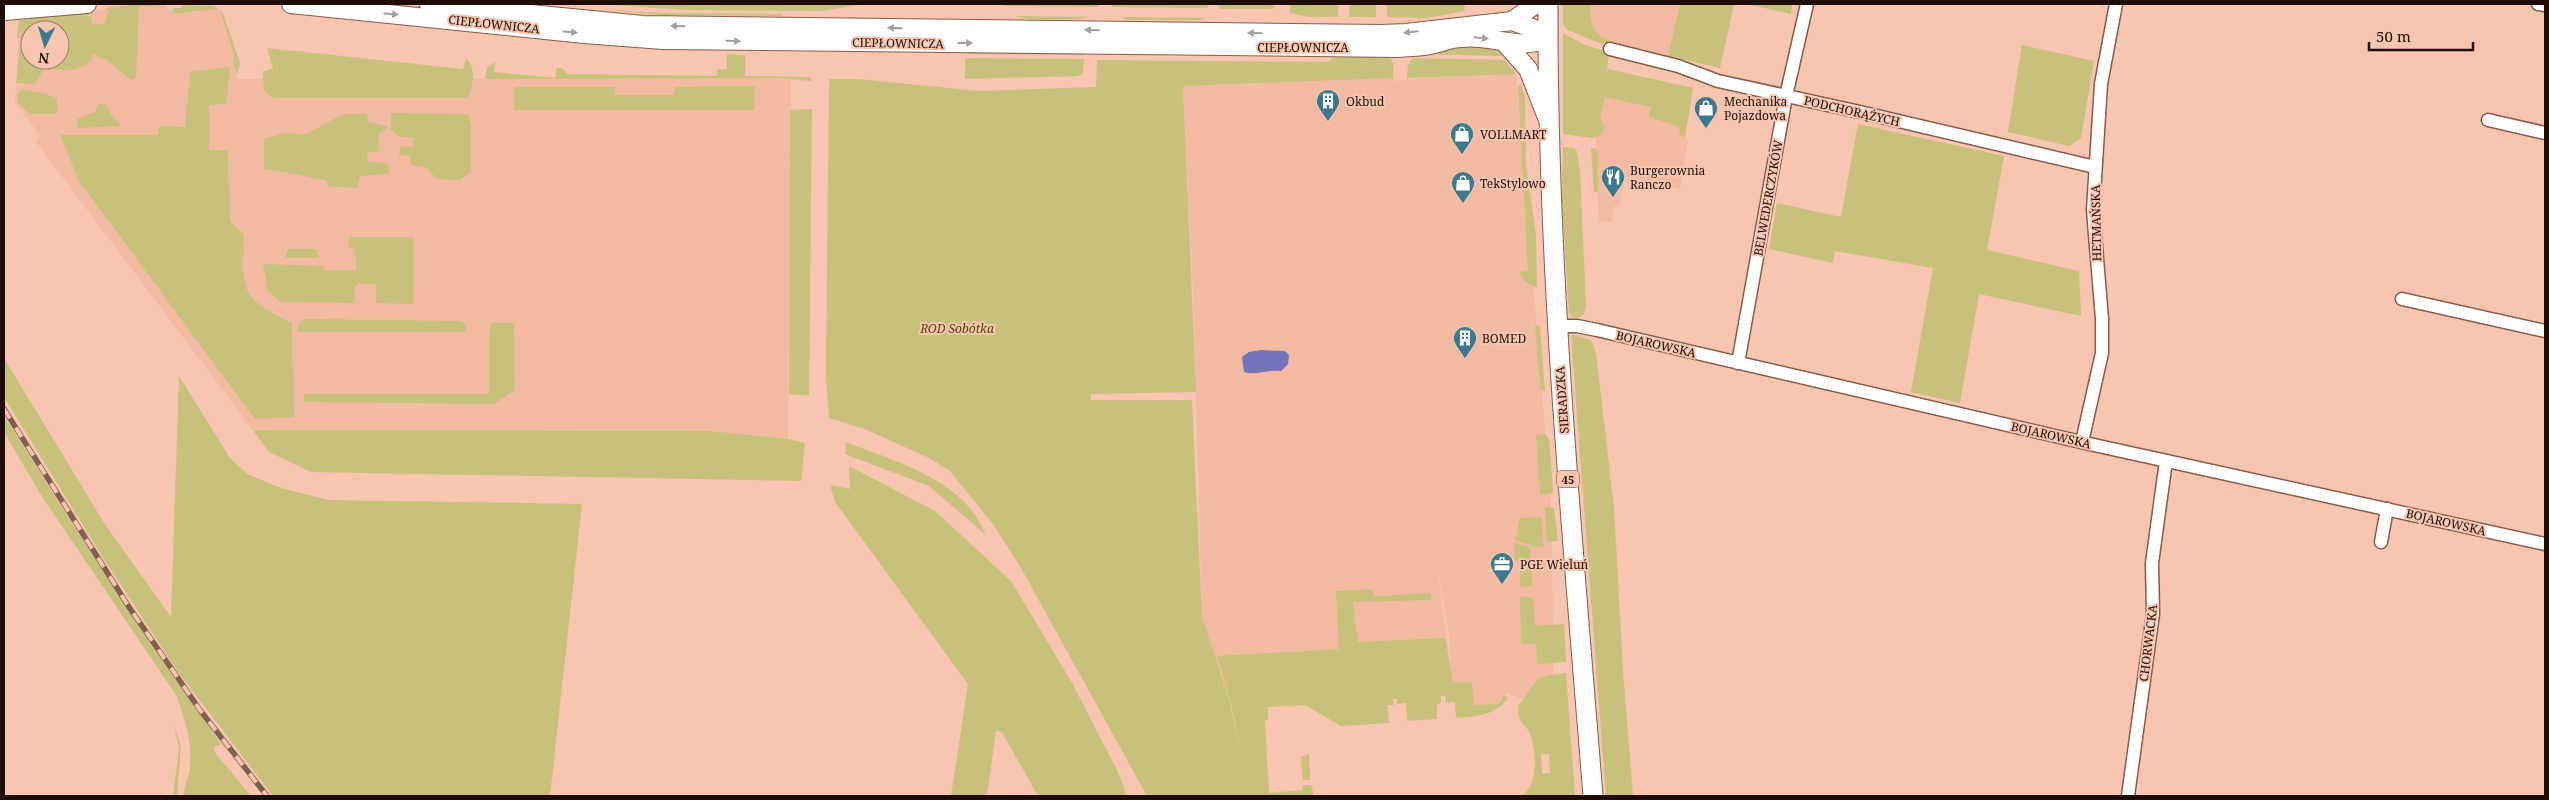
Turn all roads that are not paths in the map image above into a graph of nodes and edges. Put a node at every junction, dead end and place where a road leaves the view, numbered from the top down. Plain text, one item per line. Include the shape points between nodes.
1 (87, 4) edge
2 (291, 4) edge
3 (429, 4) edge
4 (1536, 4) edge
5 (1548, 4) edge
6 (1807, 4) edge
7 (2116, 4) edge
8 (2538, 4) edge
9 (2545, 6) edge
10 (4, 11) edge
11 (1512, 20) junction
12 (1548, 38) junction
13 (1505, 44) junction
14 (1610, 49) dead end
15 (1786, 96) junction
16 (2488, 120) dead end
17 (1549, 124) junction
18 (2545, 133) edge
19 (2095, 167) junction
20 (2402, 299) dead end
21 (1557, 326) junction
22 (2545, 331) edge
23 (1738, 363) junction
24 (2082, 442) junction
25 (2166, 461) junction
26 (2387, 509) junction
27 (2381, 542) dead end
28 (2545, 544) edge
29 (1593, 796) edge
30 (2128, 796) edge

1 - 10 main road
2 -> 13 main road, CIEPŁOWNICZA via 663,40 1400,48 1470,37
11 -> 3 main road, CIEPŁOWNICZA via 1390,34 667,26
4 - 11 main road, CIEPŁOWNICZA
5 - 12 main road, SIERADZKA / 45
6 - 15 street, BELWEDERCZYKÓW
7 - 19 street, HETMAŃSKA via 2101,84
8 - 9 street
11 - 12 main road, CIEPŁOWNICZA
12 - 13 main road, CIEPŁOWNICZA via 1529,44
12 - 17 main road, SIERADZKA / 45
13 - 17 main road via 1528,69
14 - 15 street, PODCHORĄŻYCH via 1678,66 1718,81
15 - 19 street, PODCHORĄŻYCH
15 - 23 street, BELWEDERCZYKÓW
16 - 18 street
17 - 21 main road, SIERADZKA / 45 via 1550,213
19 - 24 street, HETMAŃSKA via 2093,226 2103,346
20 - 22 street
21 - 23 street, BOJAROWSKA via 1577,326
21 - 29 main road, SIERADZKA / 45
23 - 24 street, BOJAROWSKA
24 - 25 street, BOJAROWSKA
25 - 26 street, BOJAROWSKA
25 - 30 street, CHORWACKA via 2152,563 2153,614
26 - 27 street
26 - 28 street, BOJAROWSKA

